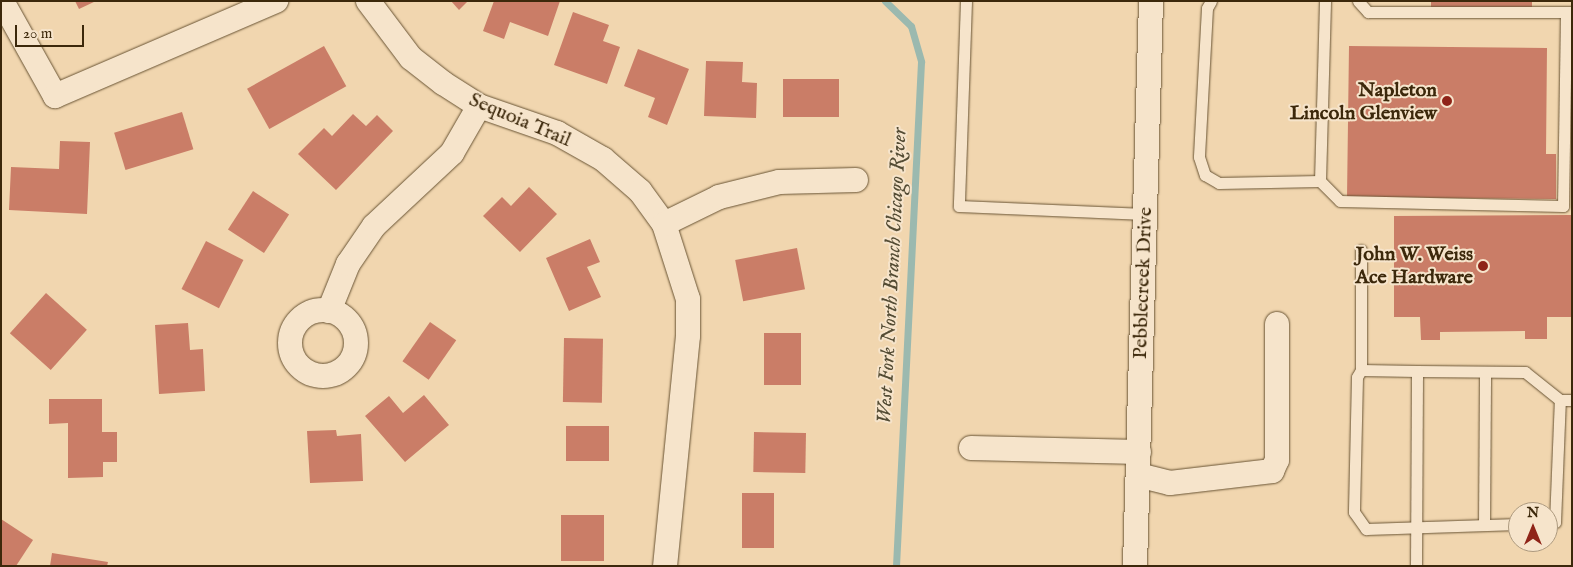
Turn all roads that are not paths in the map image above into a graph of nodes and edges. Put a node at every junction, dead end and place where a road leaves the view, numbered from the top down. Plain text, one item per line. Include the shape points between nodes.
1 (2, 1) edge
2 (276, 1) edge
3 (368, 1) edge
4 (966, 1) edge
5 (1152, 1) edge
6 (1211, 1) edge
7 (1325, 1) edge
8 (1358, 1) edge
9 (1569, 12) edge
10 (479, 106) junction
11 (856, 180) dead end
12 (1320, 181) junction
13 (1145, 214) junction
14 (664, 224) junction
15 (1361, 250) dead end
16 (329, 311) dead end
17 (1277, 324) dead end
18 (1361, 370) junction
19 (1417, 371) junction
20 (1485, 372) junction
21 (1560, 400) junction
22 (1572, 400) edge
23 (971, 448) dead end
24 (1138, 463) junction
25 (1556, 502) edge
26 (1508, 524) edge
27 (1484, 525) junction
28 (1416, 528) junction
29 (665, 566) edge
30 (1135, 566) edge
31 (1416, 566) edge

1 - 2 street via 56,96
3 - 10 street, Sequoia Trail via 411,58
4 - 13 lane via 959,206
5 - 13 street, Pebblecreek Drive
6 - 12 lane via 1207,8 1199,157 1206,175 1219,183
7 - 12 lane
8 - 9 lane via 1368,12
9 - 12 lane via 1564,206 1340,201
10 - 14 street, Sequoia Trail via 557,133 603,160 640,191
10 - 16 street via 452,153 374,226 348,264
11 - 14 street via 779,182 719,197
13 - 24 street, Pebblecreek Drive
14 - 29 street, Sequoia Trail via 688,299 688,336
15 - 18 lane
17 - 24 street via 1277,460 1272,471 1170,483
18 - 19 lane
18 - 28 lane via 1357,377 1354,512 1366,529
19 - 20 lane
19 - 28 lane
20 - 21 lane via 1524,372
20 - 27 lane
21 - 22 lane
21 - 25 lane
23 - 24 street
24 - 30 street, Pebblecreek Drive
26 - 27 lane
27 - 28 lane
28 - 31 lane

